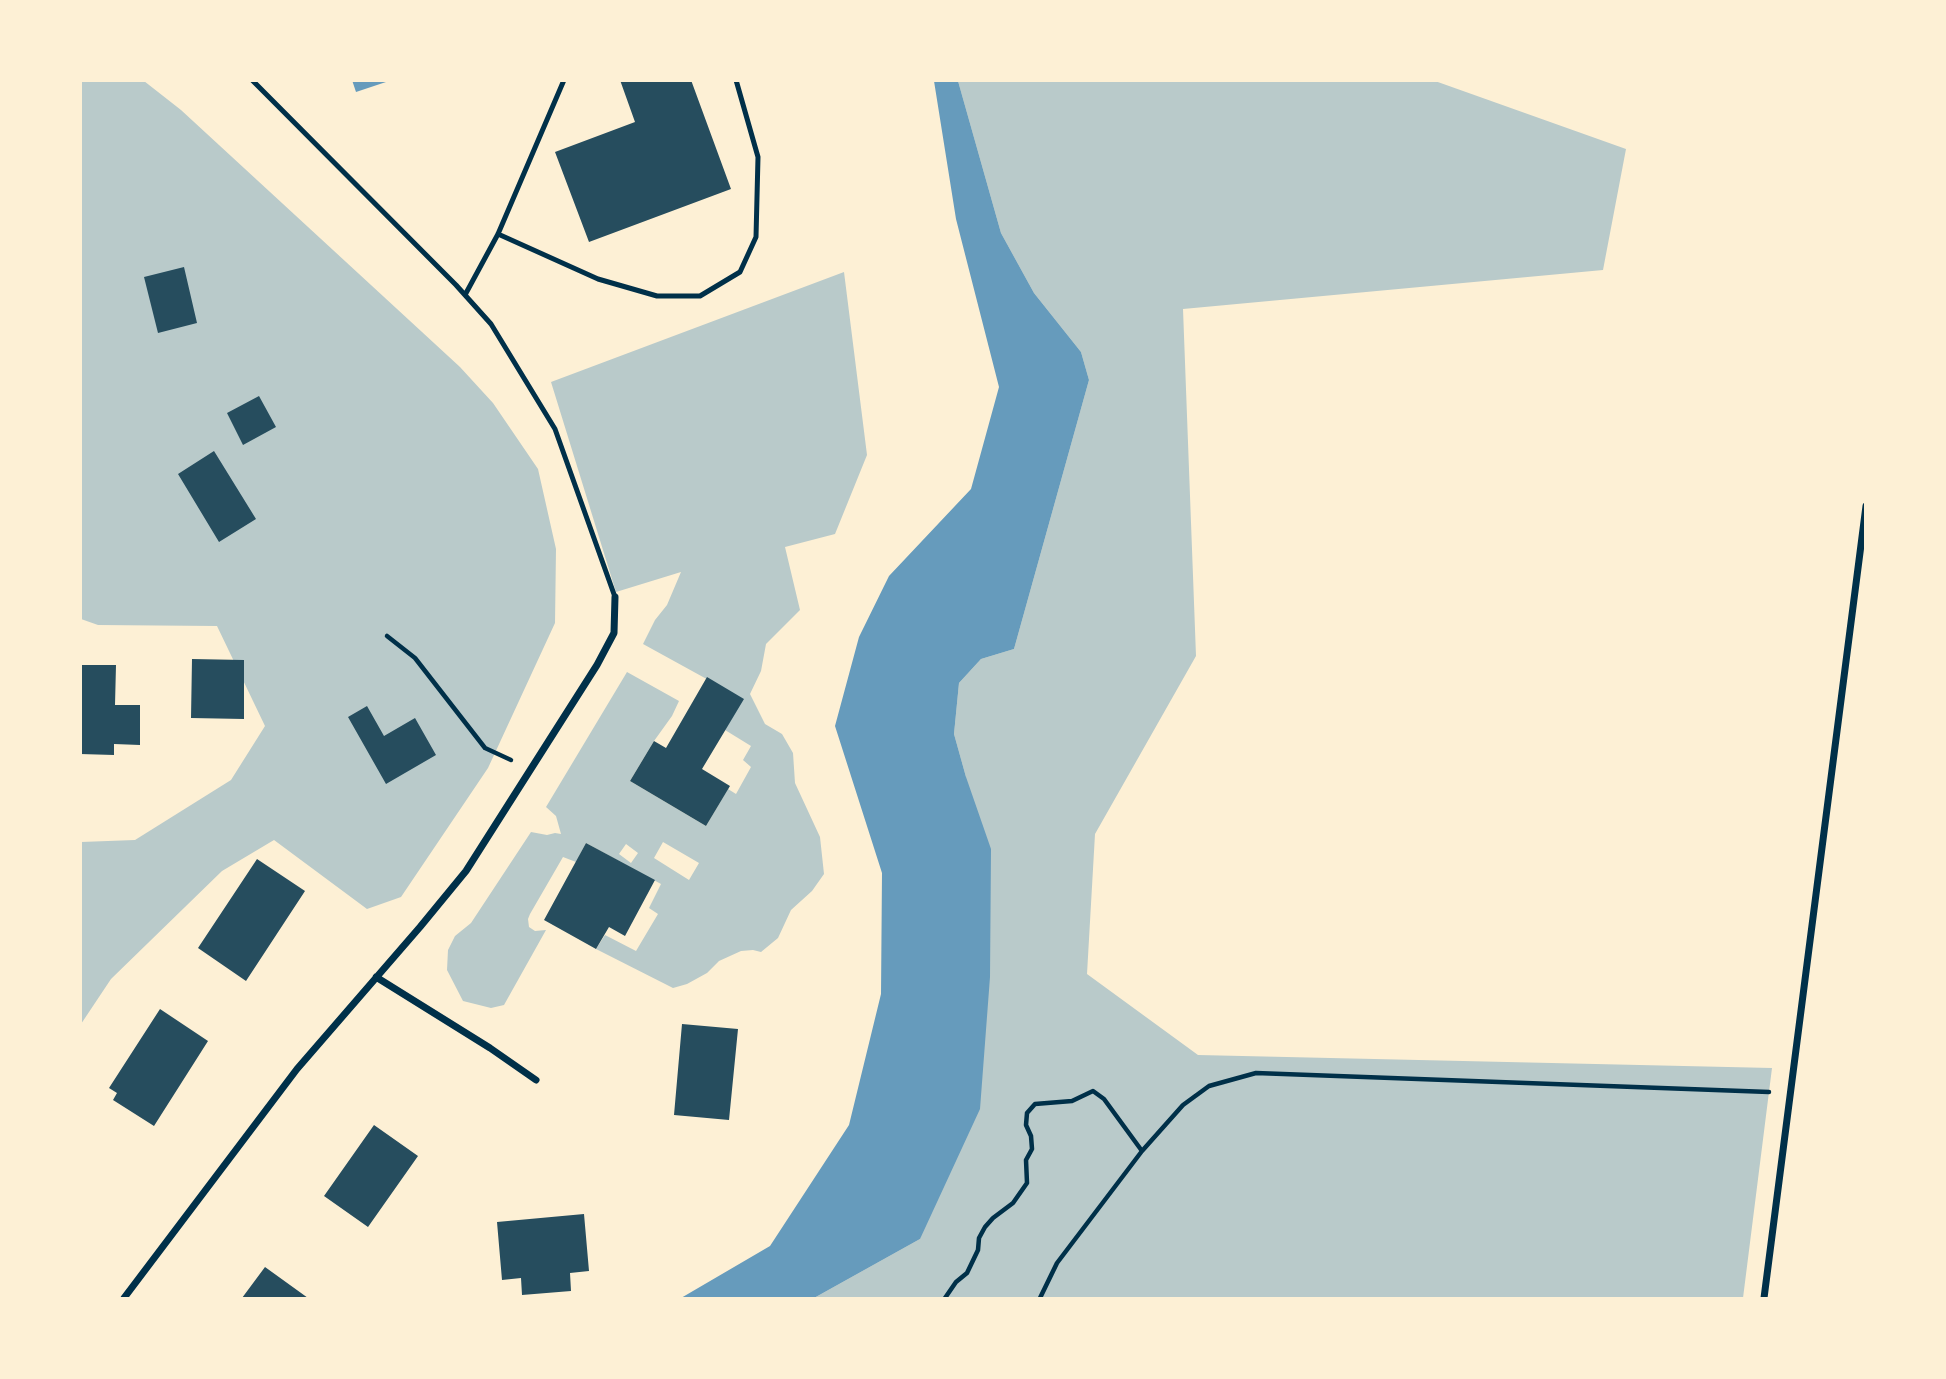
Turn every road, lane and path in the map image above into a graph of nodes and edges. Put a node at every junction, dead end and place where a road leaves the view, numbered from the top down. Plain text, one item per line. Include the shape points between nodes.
1 (251, 80) edge
2 (564, 80) edge
3 (736, 80) edge
4 (498, 234) junction
5 (466, 295) junction
6 (1866, 506) edge
7 (615, 597) joint
8 (387, 636) dead end
9 (531, 769) junction
10 (376, 977) junction
11 (536, 1080) dead end
12 (1790, 1093) junction
13 (1142, 1151) junction
14 (124, 1298) edge
15 (945, 1298) edge
16 (1040, 1298) edge
17 (1764, 1298) edge

1 - 5 lane
2 - 4 lane
3 - 4 lane via 758,157 756,237 740,272 700,296 657,296 598,279
4 - 5 lane
5 - 7 lane via 491,324 555,429
6 - 12 street
7 - 9 street via 614,633
8 - 9 path via 415,658 485,748
9 - 10 street via 466,871
10 - 11 street
10 - 14 street via 297,1069
12 - 13 path via 1256,1073 1209,1086 1182,1105
12 - 17 street
13 - 15 path via 1094,1091 1072,1101 1035,1104 1027,1114 1032,1149 1026,1160 1027,1183 1013,1203 985,1227 967,1273
13 - 16 path via 1057,1263

